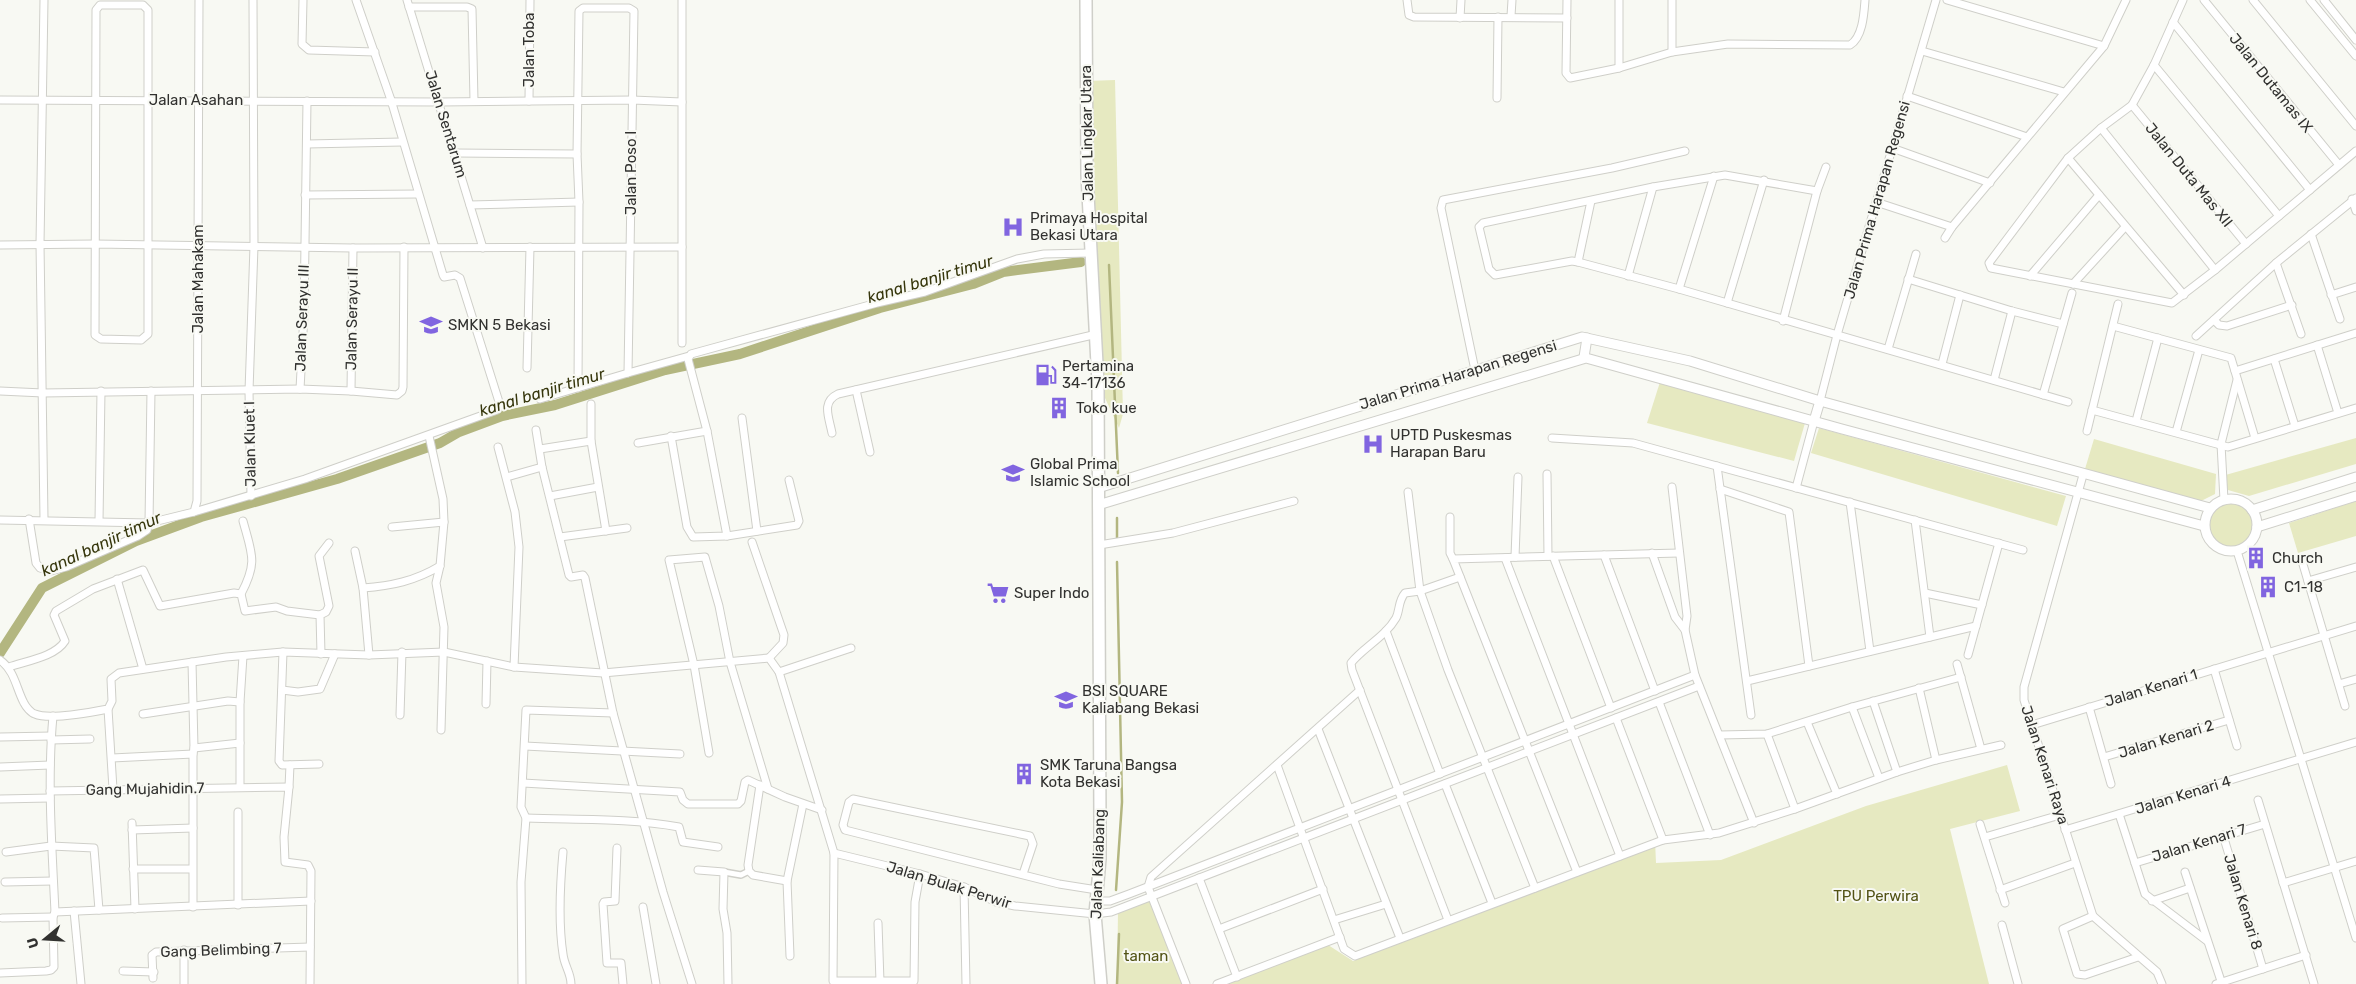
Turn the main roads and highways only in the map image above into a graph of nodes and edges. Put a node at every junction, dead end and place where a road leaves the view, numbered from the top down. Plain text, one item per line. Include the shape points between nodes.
1 (1086, 0) edge
2 (1098, 505) joint
3 (1101, 984) edge

1 - 2 main road, Jalan Lingkar Utara via 1087,175 1097,334
2 - 3 main road, Jalan Kaliabang via 1103,545 1100,850 1095,914

